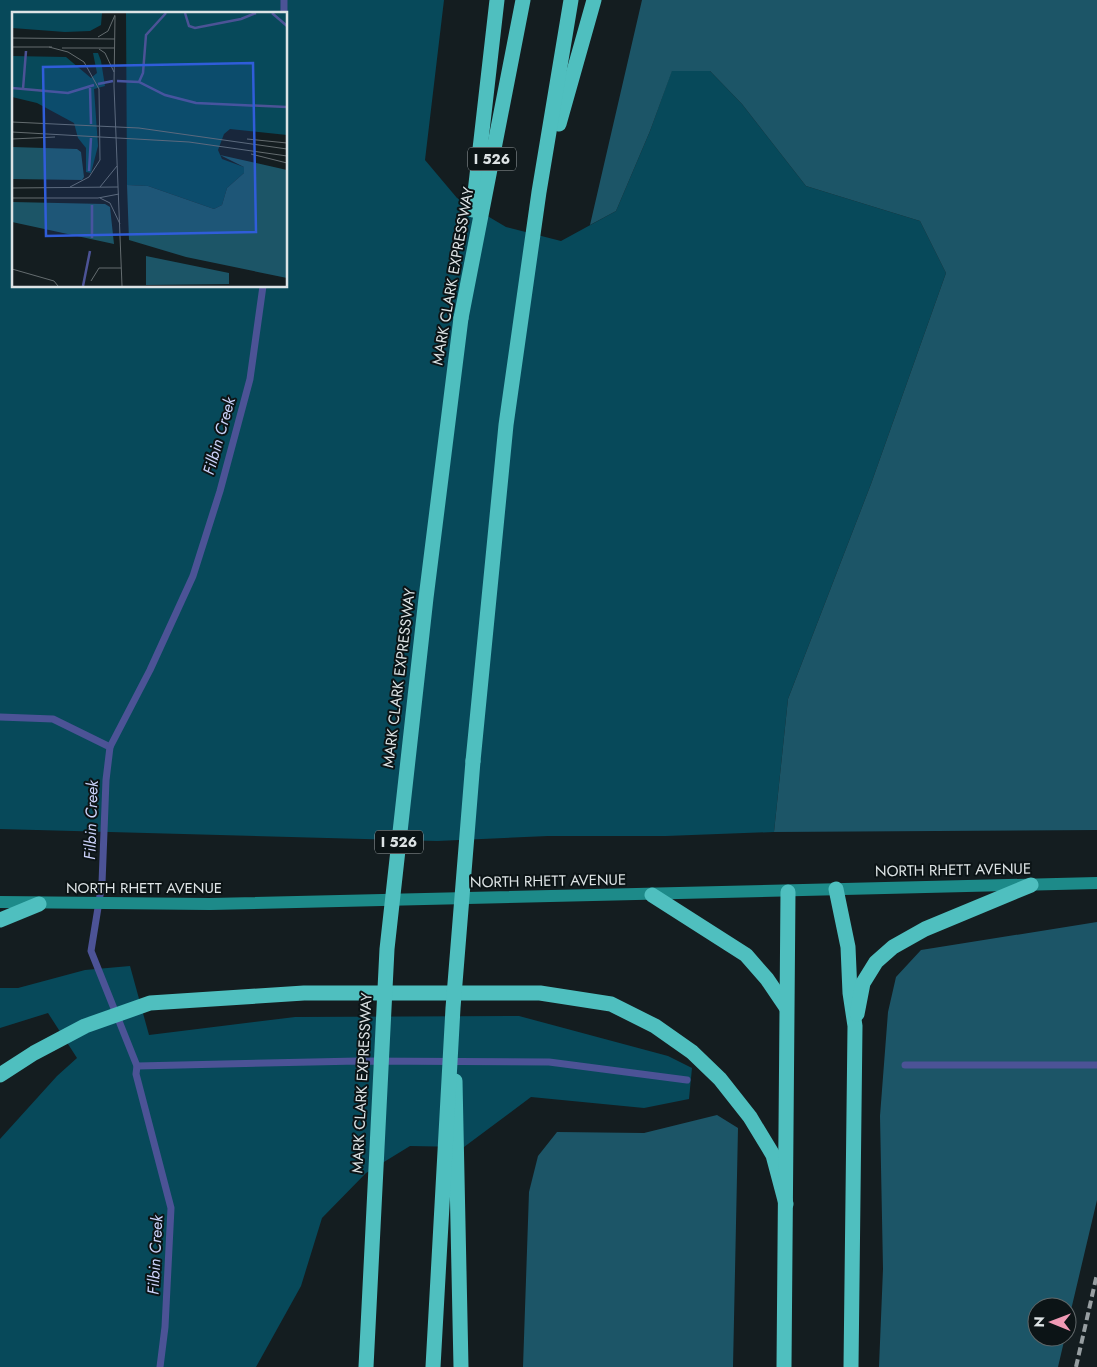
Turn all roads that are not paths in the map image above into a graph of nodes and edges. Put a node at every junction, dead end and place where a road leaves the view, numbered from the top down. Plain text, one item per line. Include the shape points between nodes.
1 (496, 0) edge
2 (523, 0) edge
3 (570, 0) edge
4 (594, 0) edge
5 (539, 192) junction
6 (461, 318) junction
7 (1097, 883) edge
8 (1031, 885) junction
9 (836, 889) junction
10 (788, 892) junction
11 (652, 895) junction
12 (0, 902) edge
13 (39, 904) junction
14 (0, 920) edge
15 (786, 1007) junction
16 (453, 1008) junction
17 (855, 1026) junction
18 (0, 1075) edge
19 (786, 1204) junction
20 (366, 1367) edge
21 (433, 1367) edge
22 (461, 1367) edge
23 (784, 1367) edge
24 (851, 1367) edge

1 - 6 highway
2 - 6 highway, MARK CLARK EXPRESSWAY / I 526
3 - 5 highway
4 - 5 highway
5 - 16 highway, bridge via 506,425
6 - 20 highway, MARK CLARK EXPRESSWAY / I 526, bridge via 386,949
7 - 8 main road, NORTH RHETT AVENUE
8 - 9 main road, NORTH RHETT AVENUE
8 - 17 highway via 893,947 876,962 863,983
9 - 10 main road, NORTH RHETT AVENUE
9 - 17 highway via 848,946
10 - 11 main road, NORTH RHETT AVENUE
10 - 15 highway
11 - 13 main road, NORTH RHETT AVENUE
11 - 15 highway via 746,956
12 - 13 main road, NORTH RHETT AVENUE
13 - 14 highway
15 - 19 highway
16 - 21 highway, bridge
16 - 22 highway, bridge
17 - 24 highway
18 - 19 highway via 85,1026 150,1003 304,993 540,993 611,1004 677,1041 720,1079 750,1117 772,1155
19 - 23 highway

